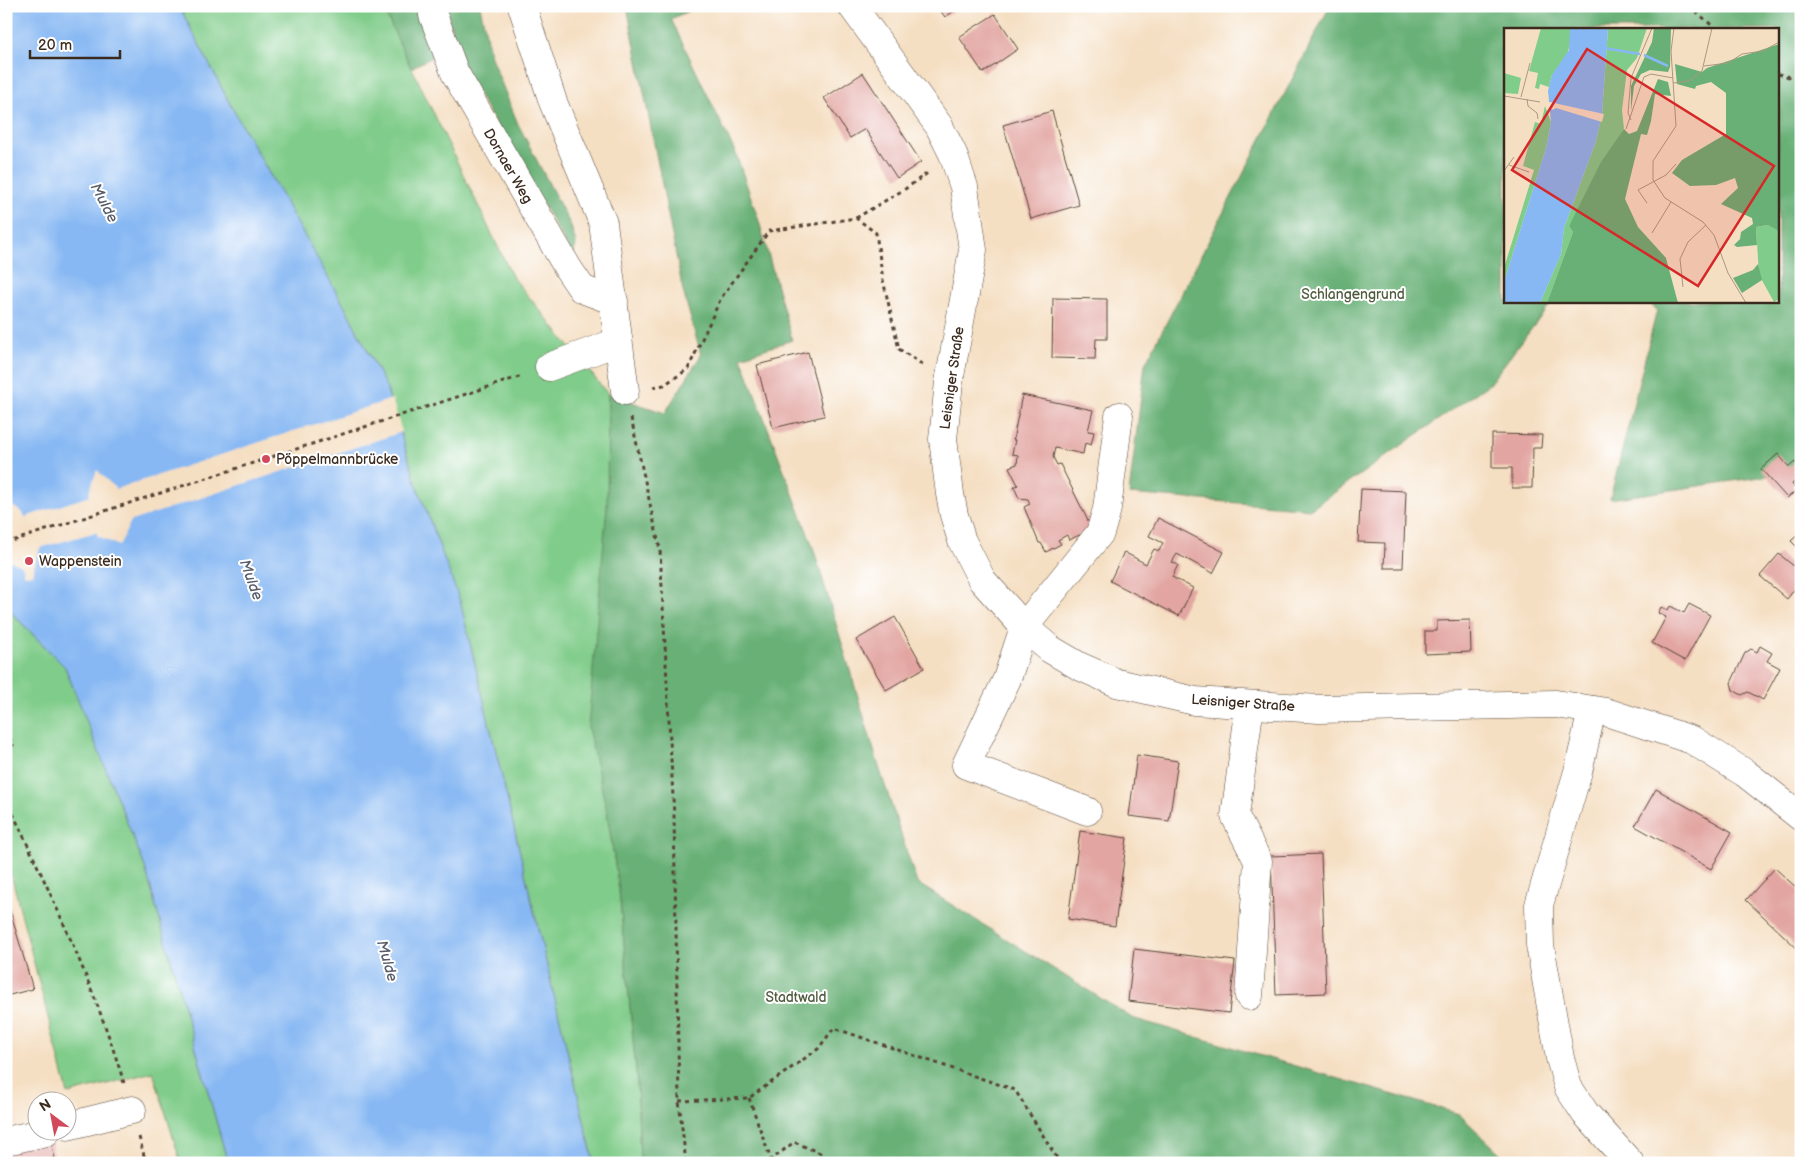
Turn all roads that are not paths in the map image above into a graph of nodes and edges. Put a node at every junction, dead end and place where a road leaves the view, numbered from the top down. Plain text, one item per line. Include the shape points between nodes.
1 (432, 6) edge
2 (522, 6) edge
3 (852, 6) edge
4 (614, 301) junction
5 (618, 342) junction
6 (549, 367) road end
7 (625, 391) road end
8 (1119, 416) dead end
9 (1024, 627) junction
10 (1250, 705) junction
11 (1592, 710) junction
12 (1087, 811) dead end
13 (1801, 817) edge
14 (1249, 996) dead end
15 (132, 1110) road end
16 (78, 1124) edge
17 (28, 1136) edge
18 (6, 1141) edge
19 (1630, 1163) edge

1 - 4 main road, Dornaer Weg via 432,15 454,73 568,270 582,289
2 - 4 main road via 553,102 603,223
3 - 9 main road, Leisniger Straße via 938,126 953,154 964,187 973,250 949,382 944,439 954,515 962,541 982,580
4 - 5 main road
5 - 6 main road
5 - 7 main road
8 - 9 main road via 1107,510 1100,533
9 - 10 main road, Leisniger Straße via 1057,653 1117,682 1195,701
9 - 12 main road via 1007,679 966,766
10 - 11 main road, Leisniger Straße via 1319,709 1556,704
10 - 14 main road via 1235,816 1258,861
11 - 13 main road, Leisniger Straße via 1639,721 1692,740 1745,773
11 - 19 main road via 1580,768 1539,905 1540,945 1568,1087 1585,1113
15 - 16 main road
17 - 18 main road

